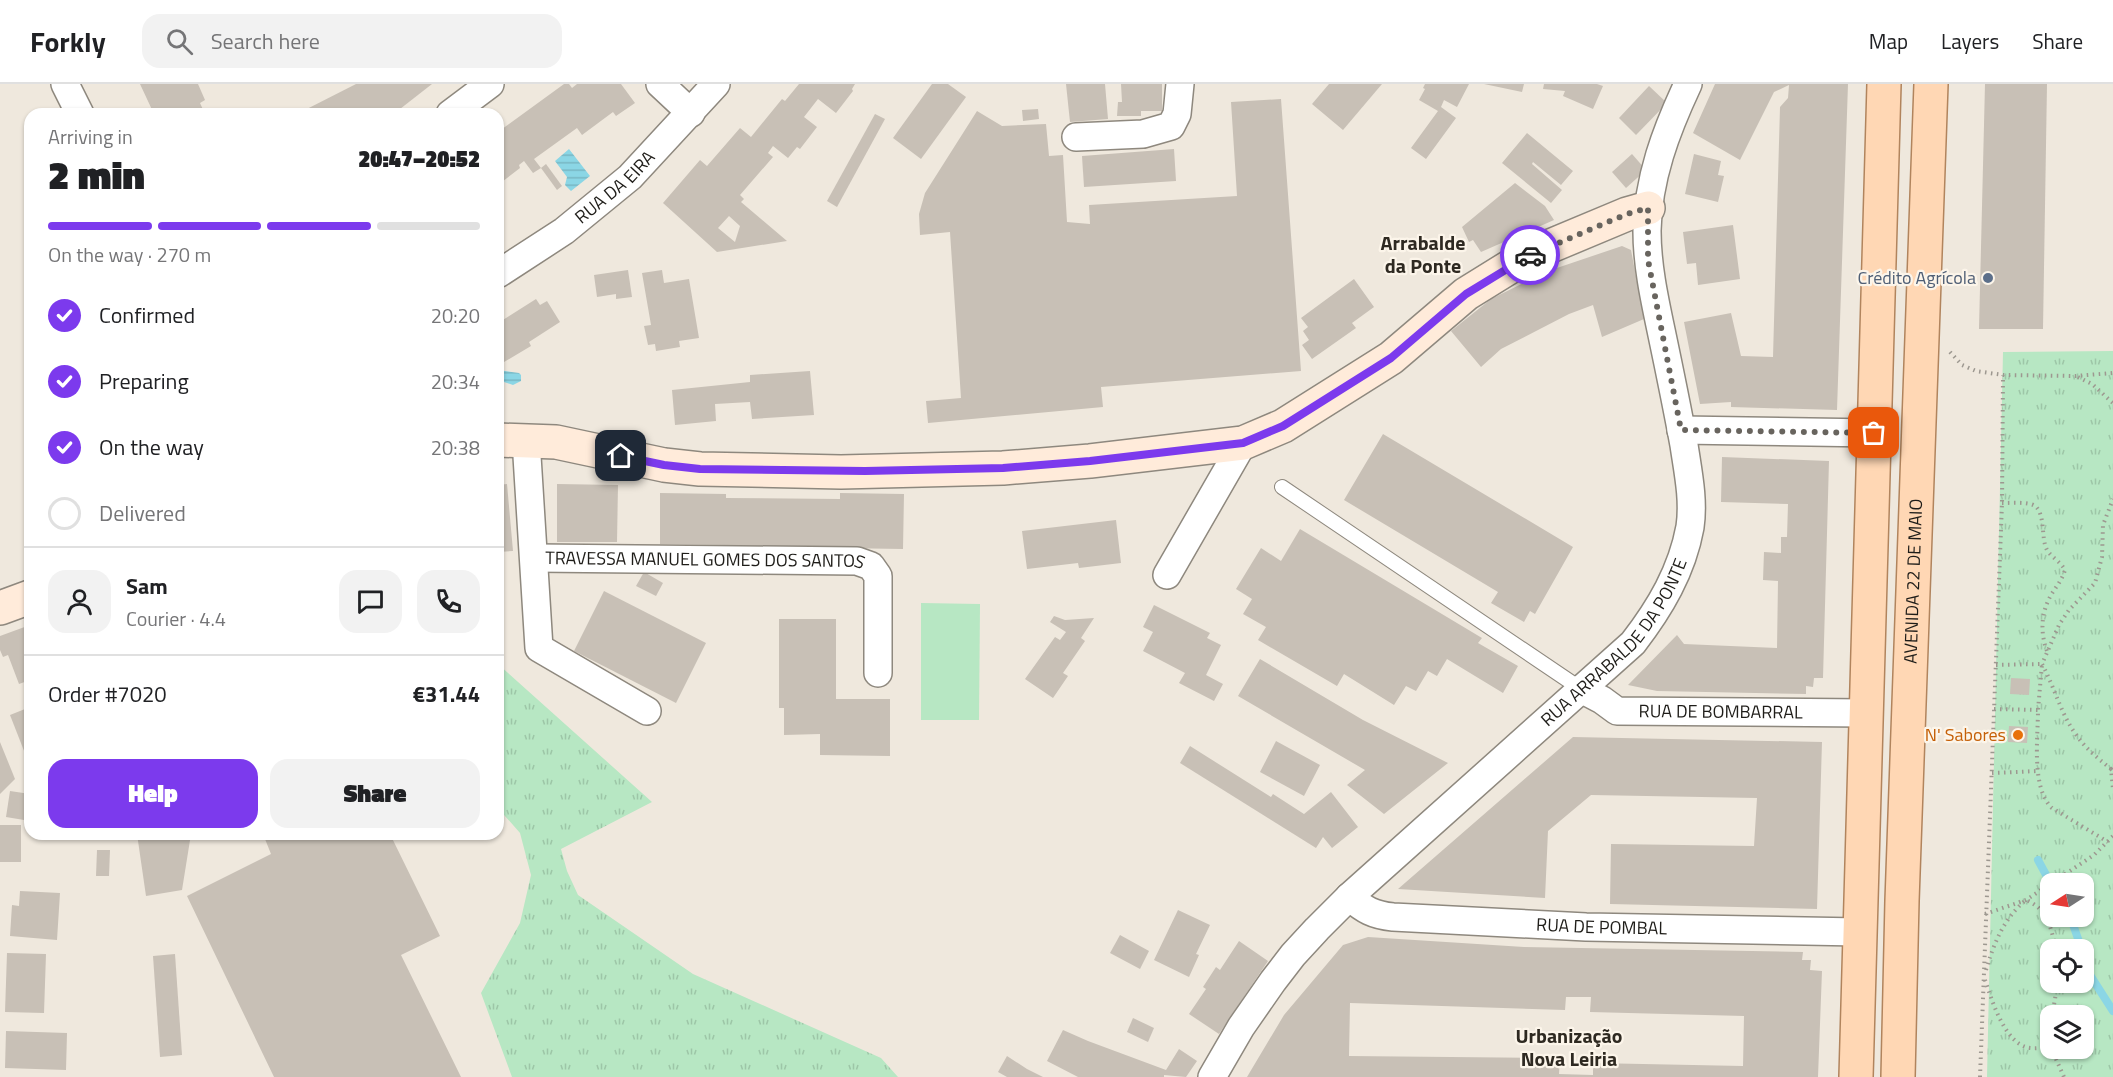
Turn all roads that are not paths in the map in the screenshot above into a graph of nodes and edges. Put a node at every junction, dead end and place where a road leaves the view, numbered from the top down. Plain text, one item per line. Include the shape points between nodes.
1 (65, 84) edge
2 (490, 84) edge
3 (660, 84) edge
4 (716, 84) edge
5 (1180, 84) edge
6 (1689, 84) edge
7 (1884, 84) edge
8 (1931, 84) edge
9 (77, 108) edge
10 (458, 108) edge
11 (691, 113) junction
12 (1076, 137) dead end
13 (1648, 208) junction
14 (504, 270) edge
15 (1681, 430) junction
16 (1874, 433) junction
17 (512, 440) edge
18 (1243, 443) junction
19 (1282, 487) dead end
20 (535, 558) junction
21 (1167, 575) dead end
22 (24, 599) edge
23 (0, 608) edge
24 (878, 673) dead end
25 (1581, 689) junction
26 (646, 711) dead end
27 (1866, 713) junction
28 (1349, 897) junction
29 (1859, 932) junction
30 (1212, 1077) edge
31 (1856, 1077) edge
32 (1898, 1077) edge

1 - 9 street
2 - 10 street
3 - 11 street
4 - 11 street, RUA DA EIRA
5 - 12 street via 1177,114 1171,126 1143,135
6 - 13 street, RUA ARRABALDE DA PONTE via 1661,148
7 - 16 main road
8 - 32 main road, AVENIDA 22 DE MAIO
11 - 14 street, RUA DA EIRA via 630,177 564,231
13 - 15 street, RUA ARRABALDE DA PONTE via 1648,260
13 - 18 main road via 1529,255 1466,294 1391,358 1283,426
15 - 16 street
15 - 25 street, RUA ARRABALDE DA PONTE via 1691,498 1690,525 1676,575 1633,643
16 - 27 main road
17 - 18 main road via 556,442 700,469 841,472 1003,468
17 - 20 street
18 - 21 street
19 - 25 lane
20 - 24 street, TRAVESSA MANUEL GOMES DOS SANTOS via 857,561 871,566 878,576
20 - 26 street via 539,648
22 - 23 main road
25 - 27 street, RUA DE BOMBARRAL via 1617,711
25 - 28 street, RUA ARRABALDE DA PONTE
27 - 29 main road
28 - 29 street, RUA DE POMBAL via 1365,910 1393,917 1586,927
28 - 30 street, RUA ARRABALDE DA PONTE via 1273,981
29 - 31 main road

